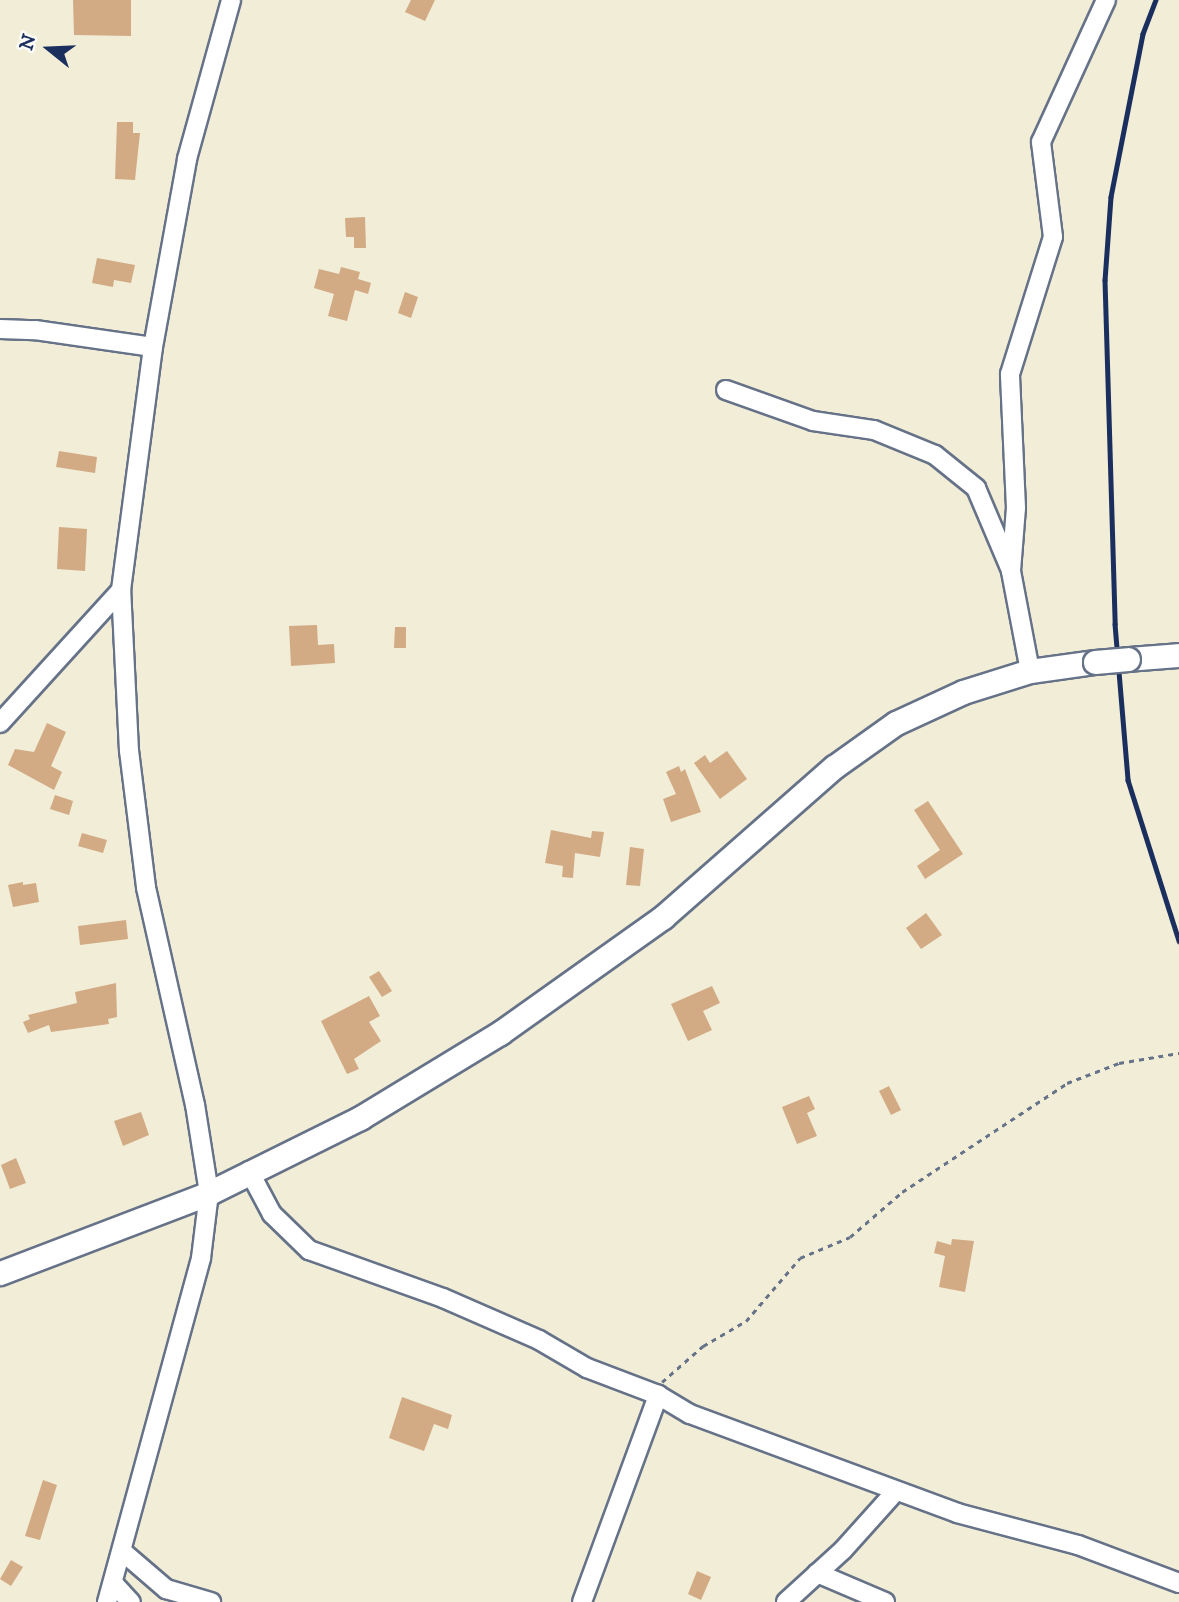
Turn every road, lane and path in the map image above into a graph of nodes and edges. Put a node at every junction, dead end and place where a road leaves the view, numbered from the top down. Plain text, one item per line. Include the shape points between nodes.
1 (231, 0) edge
2 (1106, 0) edge
3 (0, 329) edge
4 (153, 346) junction
5 (726, 390) dead end
6 (1011, 571) junction
7 (121, 590) junction
8 (1179, 654) edge
9 (1030, 671) junction
10 (0, 723) edge
11 (1179, 1053) edge
12 (249, 1171) junction
13 (209, 1193) junction
14 (0, 1273) edge
15 (658, 1395) junction
16 (896, 1491) junction
17 (123, 1552) junction
18 (817, 1573) junction
19 (113, 1583) junction
20 (1179, 1583) edge
21 (107, 1602) edge
22 (131, 1602) edge
23 (211, 1602) edge
24 (582, 1602) edge
25 (786, 1602) edge
26 (885, 1602) edge

1 - 4 street via 187,159
2 - 6 street via 1041,142 1053,237 1010,374 1016,508
3 - 4 street
4 - 7 street
5 - 6 street via 813,421 874,430 935,455 976,488
6 - 9 street
7 - 10 street
7 - 13 street via 129,751 146,887 195,1105
8 - 9 main road, bridge
9 - 12 main road via 963,692 897,723 834,767 663,917 500,1033 360,1118
11 - 15 path via 1119,1063 1067,1083 902,1192 850,1237 800,1258 746,1321 665,1376
12 - 13 main road
12 - 15 street via 272,1214 310,1250 443,1298 539,1340 587,1368
13 - 14 main road
13 - 17 street via 201,1258
15 - 16 street via 690,1414
15 - 24 street
16 - 18 street
16 - 20 street via 981,1520 1078,1545
17 - 19 street
17 - 23 street via 166,1589
18 - 25 street
18 - 26 street
19 - 21 street
19 - 22 street

